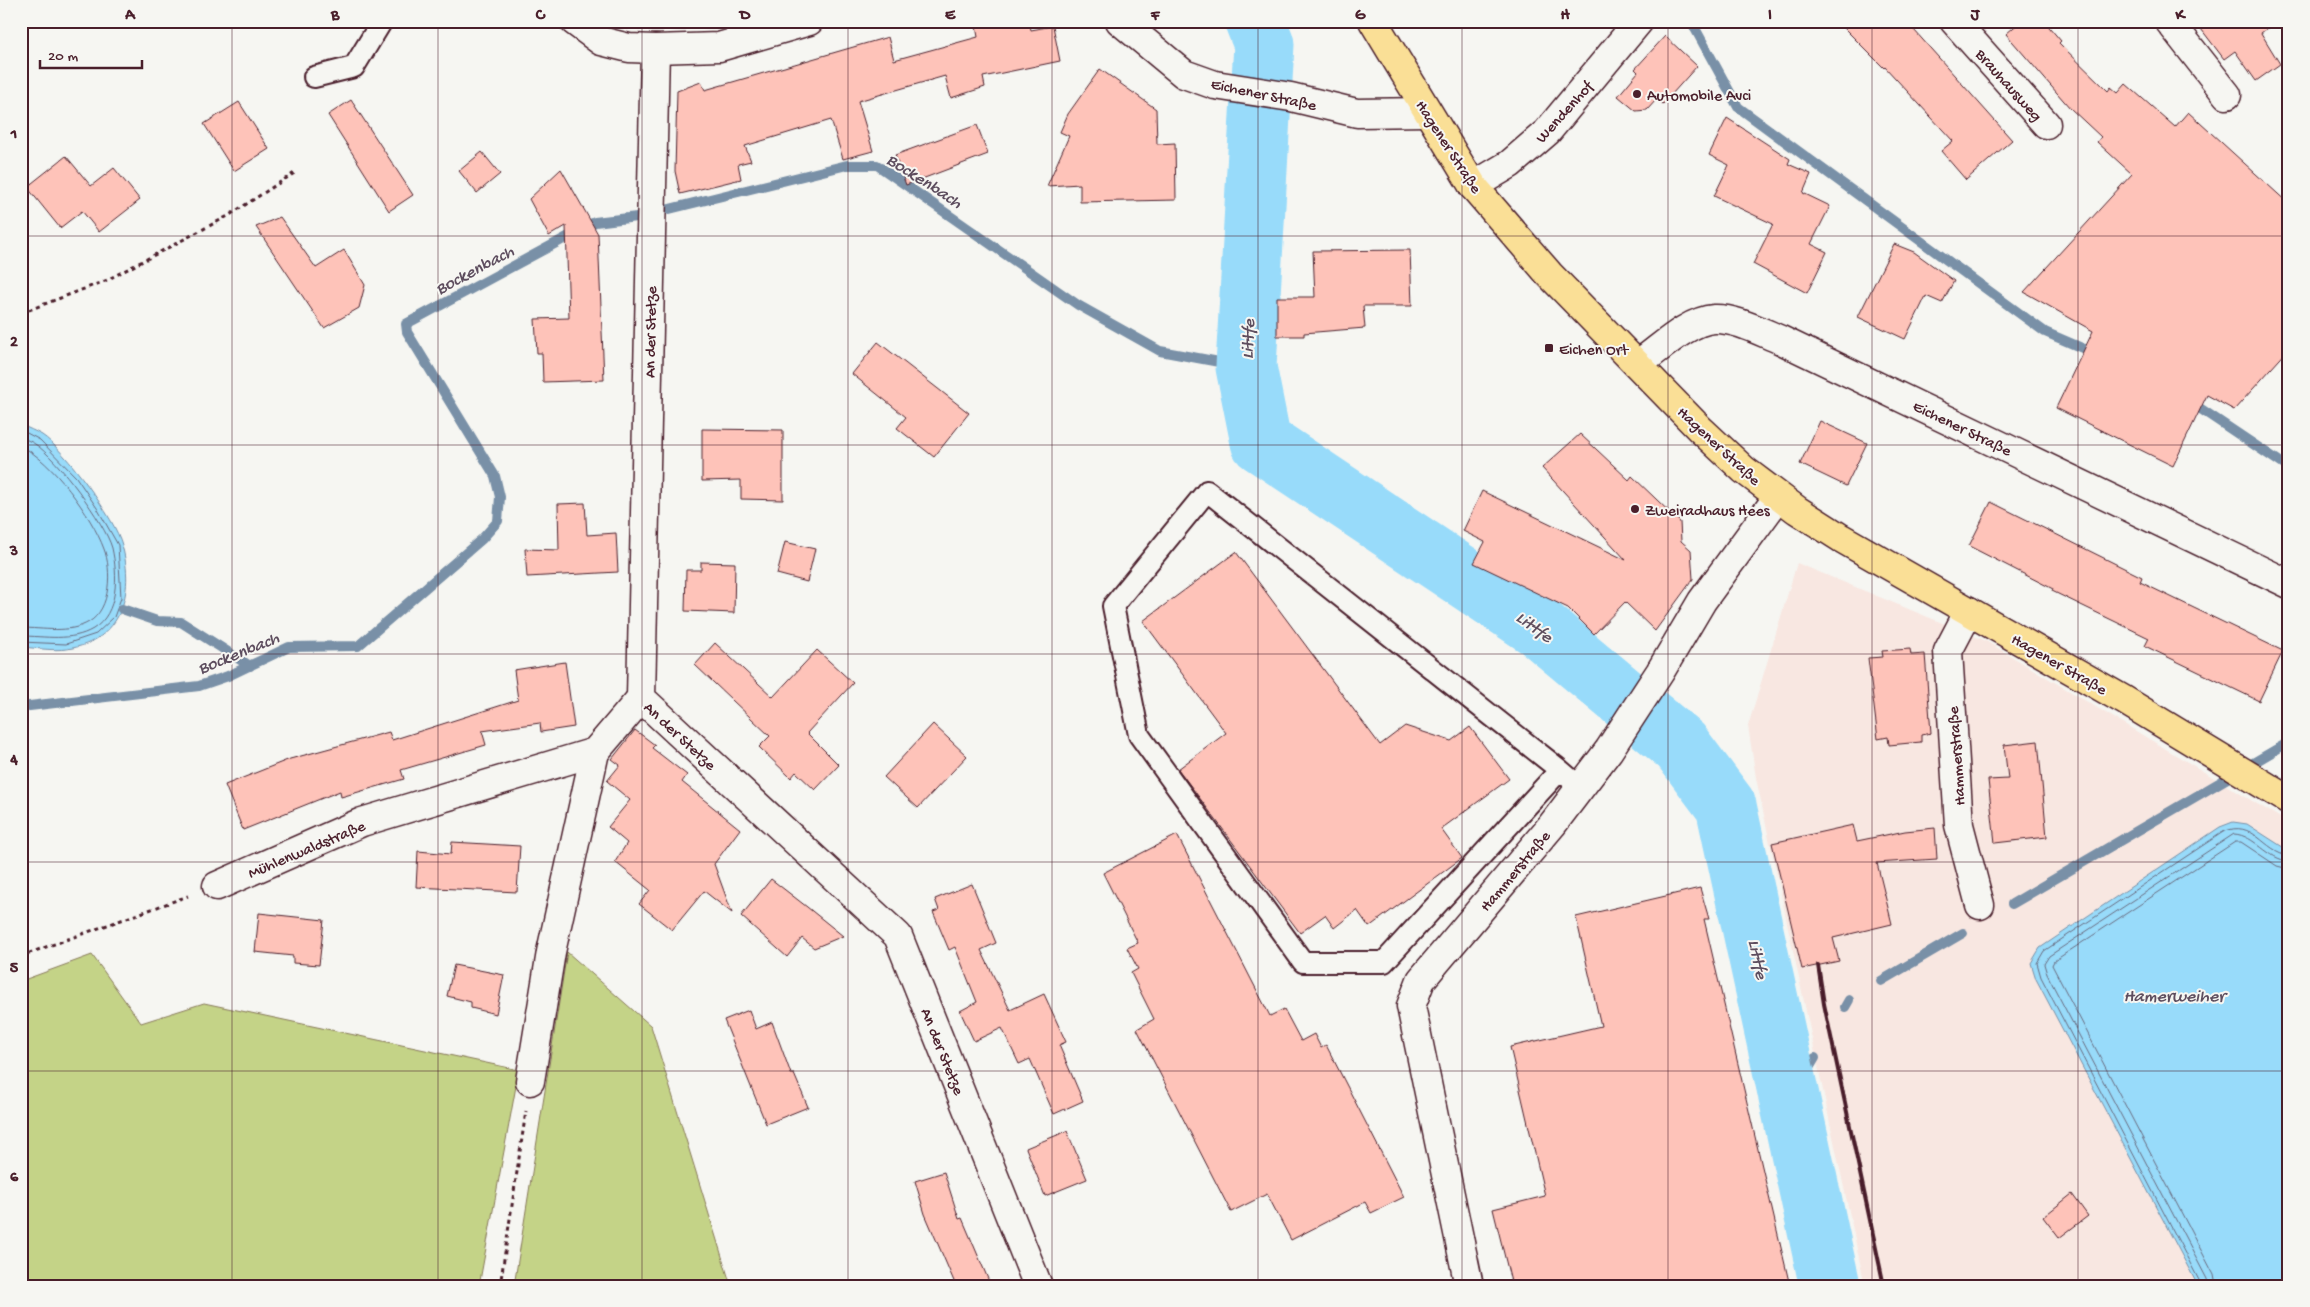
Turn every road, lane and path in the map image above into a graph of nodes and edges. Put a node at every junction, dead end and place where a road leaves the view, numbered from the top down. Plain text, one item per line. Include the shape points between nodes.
1 (382, 21) edge
2 (574, 21) edge
3 (809, 21) edge
4 (1120, 21) edge
5 (1372, 21) edge
6 (1639, 21) edge
7 (1954, 21) edge
8 (2169, 21) edge
9 (655, 49) junction
10 (314, 77) dead end
11 (2227, 95) dead end
12 (1427, 112) junction
13 (2046, 124) dead end
14 (296, 172) dead end
15 (1473, 186) junction
16 (21, 313) edge
17 (1638, 364) junction
18 (1778, 497) junction
19 (2289, 584) edge
20 (1969, 611) junction
21 (641, 698) junction
22 (595, 752) junction
23 (1560, 770) junction
24 (1581, 788) junction
25 (2289, 800) edge
26 (217, 886) joint
27 (1980, 904) dead end
28 (21, 956) edge
29 (530, 1081) joint
30 (500, 1286) edge
31 (1038, 1286) edge
32 (1469, 1286) edge

1 - 10 lane via 354,67
2 - 9 street via 601,40 629,48
3 - 9 street via 719,47
4 - 12 street, Eichener Straße via 1184,74 1216,84 1357,113
5 - 12 main road, Hagener Straße
6 - 15 street, Wendenhof via 1547,132 1510,164
7 - 13 street, Brauhausweg
8 - 11 street
9 - 21 street, An der Stetze
12 - 15 main road, Hagener Straße
14 - 16 path via 228,216 105,281
15 - 17 main road, Hagener Straße via 1550,274
17 - 18 main road, Hagener Straße via 1705,434
17 - 19 street, Eichener Straße via 1700,322 1716,319 1740,324 1781,340
18 - 20 main road, Hagener Straße via 1841,538
18 - 24 street, Hammerstraße via 1702,601 1660,672
20 - 25 main road, Hagener Straße
20 - 27 street, Hammerstraße via 1948,652 1959,825
21 - 22 street
21 - 31 street, An der Stetze via 898,936
22 - 26 street, Mühlenwaldstraße via 362,822
22 - 29 street via 550,952
23 - 23 lane via 1384,962 1303,962 1139,735 1113,606 1207,491
23 - 24 lane
24 - 32 street, Hammerstraße via 1421,980 1411,1006
26 - 28 path
29 - 30 path

